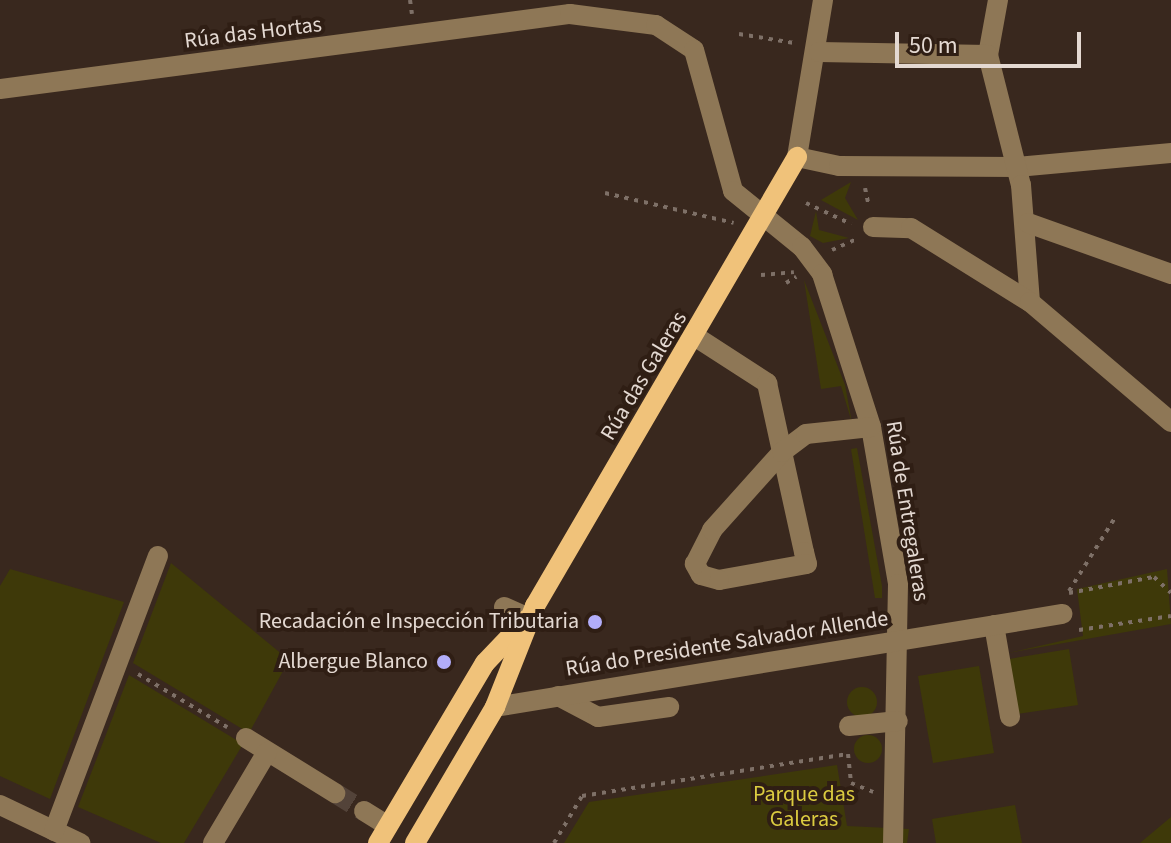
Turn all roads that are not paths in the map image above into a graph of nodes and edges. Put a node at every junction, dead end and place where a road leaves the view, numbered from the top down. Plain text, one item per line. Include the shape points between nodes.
1 (823, 0) edge
2 (998, 0) edge
3 (812, 48) junction
4 (988, 55) junction
5 (0, 89) edge
6 (1171, 153) edge
7 (797, 157) junction
8 (1017, 167) junction
9 (740, 215) joint
10 (765, 220) junction
11 (1028, 223) junction
12 (866, 230) road end
13 (1171, 274) edge
14 (1030, 302) junction
15 (696, 337) junction
16 (1171, 422) edge
17 (871, 427) junction
18 (782, 452) junction
19 (158, 556) dead end
20 (504, 607) dead end
21 (1068, 612) road end
22 (529, 618) junction
23 (994, 625) junction
24 (509, 633) junction
25 (900, 640) junction
26 (558, 696) junction
27 (502, 701) junction
28 (669, 707) dead end
29 (1010, 717) dead end
30 (898, 721) junction
31 (849, 726) dead end
32 (246, 738) road end
33 (267, 752) junction
34 (335, 793) tunnel mouth
35 (364, 811) tunnel mouth
36 (3, 813) edge
37 (54, 831) junction
38 (383, 834) edge
39 (77, 842) edge
40 (213, 843) edge
41 (415, 843) edge
42 (893, 843) edge

1 - 3 street
2 - 4 street
3 - 4 street
3 - 7 street
4 - 8 street
5 - 9 street, Rúa das Hortas via 570,14 656,25 694,50
6 - 8 street
7 - 8 street via 839,166
7 - 10 main road, Rúa das Galeras
8 - 11 street
9 - 10 street, Rúa de Entregaleras
10 - 15 main road, Rúa das Galeras
10 - 17 street, Rúa de Entregaleras via 802,247 822,274
11 - 13 street
11 - 14 street
12 - 14 street via 911,228
14 - 16 street
15 - 18 street via 767,383
15 - 22 main road, Rúa das Galeras
17 - 18 street via 806,434
17 - 25 street, Rúa de Entregaleras via 898,584
18 - 18 street via 712,530 695,564 701,575 719,580 807,564
19 - 37 street
20 - 22 street
21 - 23 street, Rúa do Presidente Salvador Allende
22 - 24 main road, Rúa das Galeras
22 - 27 main road, Rúa das Galeras
23 - 25 street, Rúa do Presidente Salvador Allende
23 - 29 street
24 - 27 main road via 491,683
24 - 38 main road, Rúa das Galeras
25 - 26 street, Rúa do Presidente Salvador Allende
25 - 30 street, Rúa de Entregaleras
26 - 27 street, Rúa do Presidente Salvador Allende
26 - 28 street via 598,717
27 - 41 main road, Rúa das Galeras
30 - 31 street
30 - 42 street, Rúa de Entregaleras
32 - 33 street
33 - 34 street
33 - 40 street
35 - 38 street
36 - 37 street
37 - 39 street

